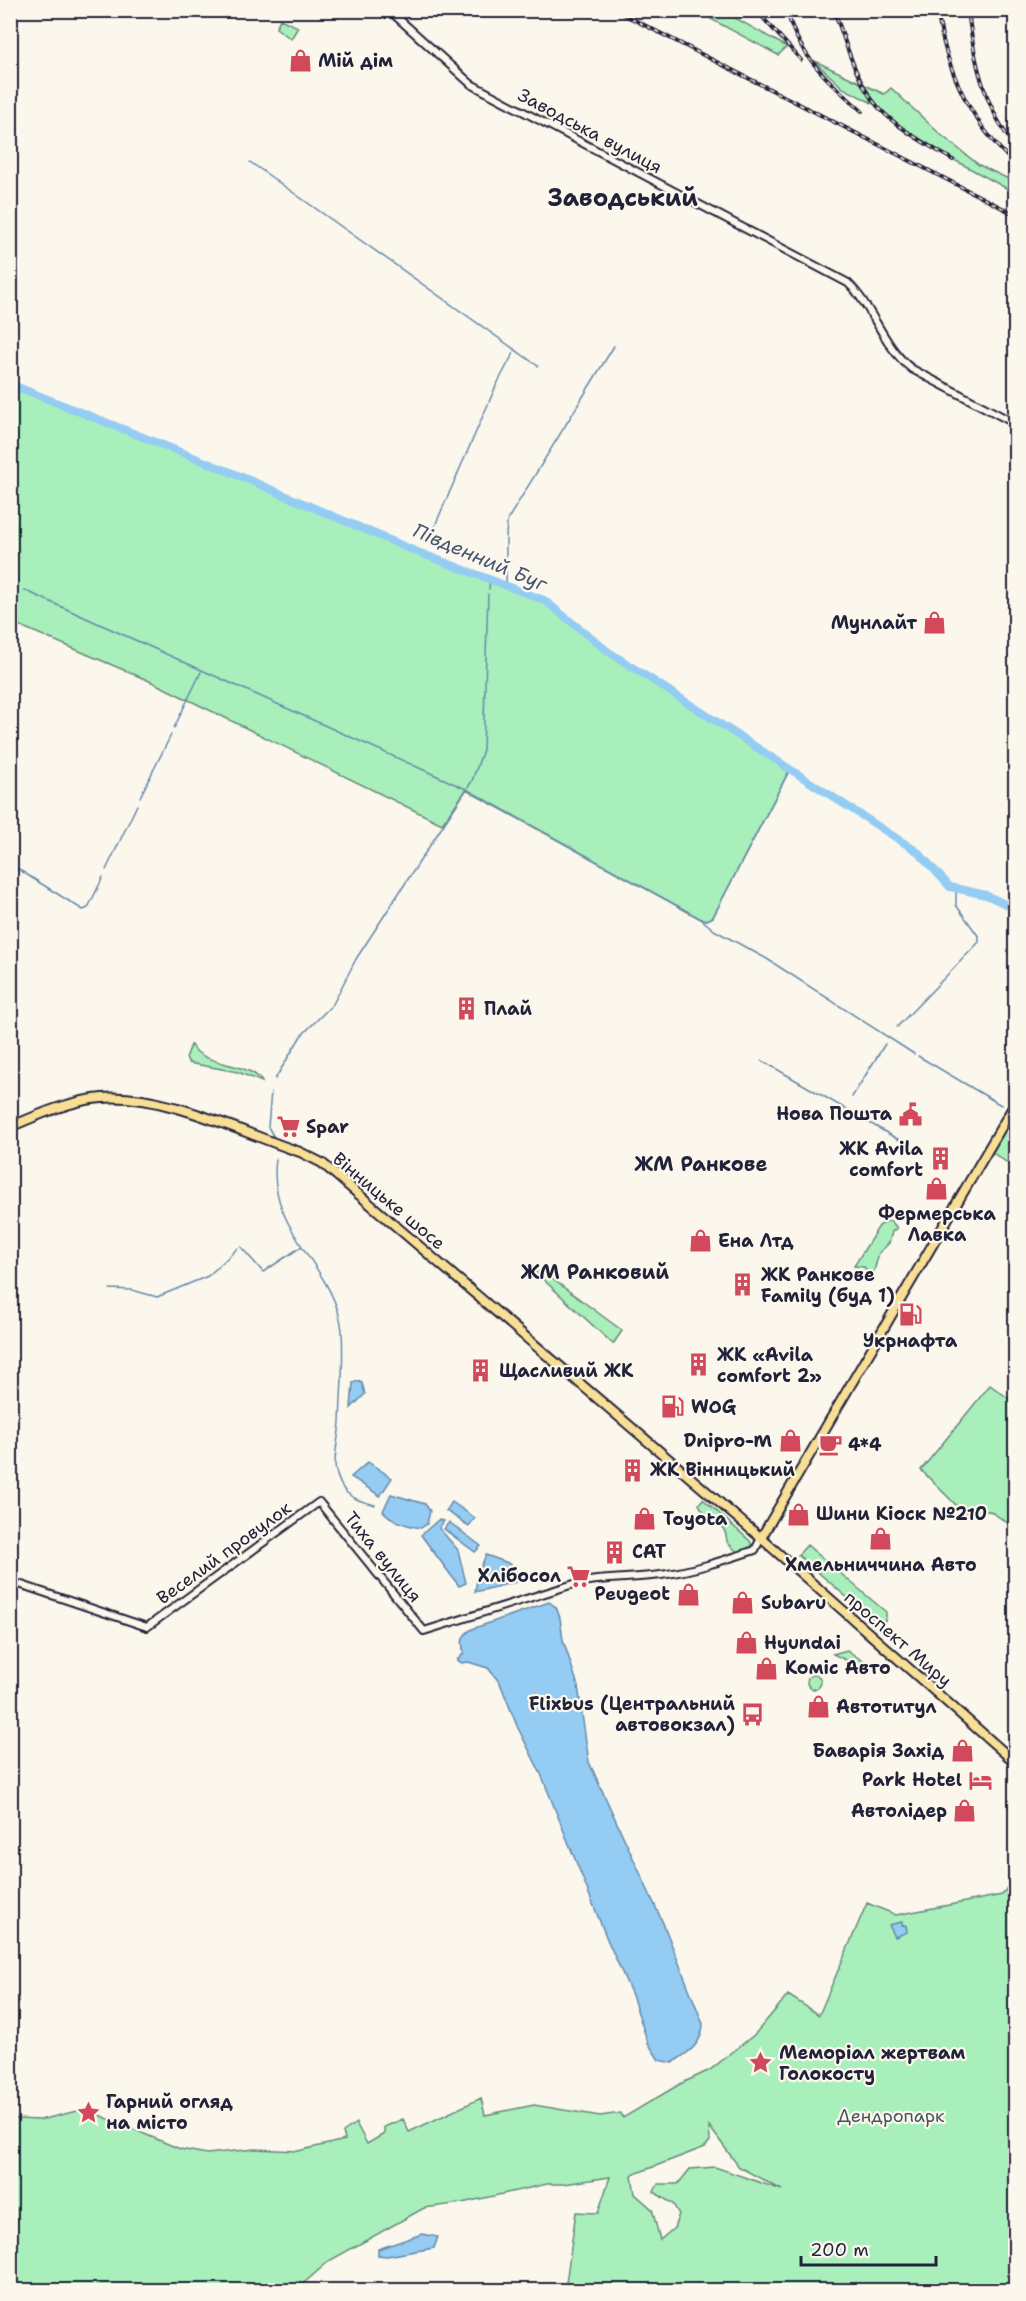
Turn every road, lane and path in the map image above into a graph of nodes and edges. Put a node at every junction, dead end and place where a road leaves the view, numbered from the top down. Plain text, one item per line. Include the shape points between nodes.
1 (389, 10) edge
2 (1016, 424) edge
3 (1016, 1102) edge
4 (10, 1127) edge
5 (319, 1502) joint
6 (761, 1538) junction
7 (10, 1581) edge
8 (1016, 1762) edge

1 - 2 street, Заводська вулиця via 471,84 848,283 898,358
3 - 6 main road
4 - 6 main road, Вінницьке шосе via 101,1098 149,1100 315,1159
5 - 6 street, Тиха вулиця via 424,1631 577,1582 662,1575 733,1557 755,1550
5 - 7 street, Веселий провулок via 147,1627
6 - 8 main road, проспект Миру

